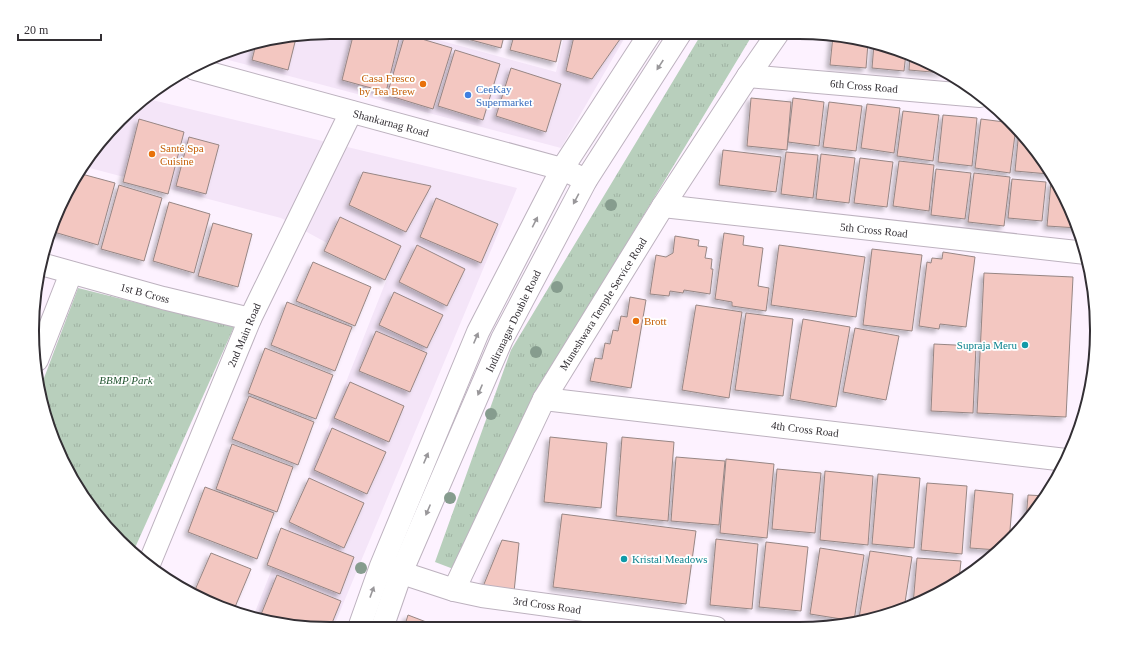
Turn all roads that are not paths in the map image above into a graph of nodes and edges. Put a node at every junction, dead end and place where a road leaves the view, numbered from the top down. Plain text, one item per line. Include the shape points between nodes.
1 (646, 39) edge
2 (677, 39) edge
3 (774, 39) edge
4 (200, 70) edge
5 (748, 76) junction
6 (970, 95) edge
7 (350, 112) junction
8 (562, 169) junction
9 (586, 180) junction
10 (663, 206) junction
11 (1079, 252) edge
12 (47, 266) edge
13 (71, 273) junction
14 (250, 319) junction
15 (40, 352) edge
16 (544, 399) junction
17 (1060, 459) edge
18 (151, 560) edge
19 (391, 569) junction
20 (454, 590) junction
21 (362, 622) edge
22 (383, 622) edge
23 (672, 622) edge

1 - 8 street, Indiranagar Double Road
2 -> 9 street, Indiranagar Double Road
3 - 5 street, Muneshwara Temple Service Road
4 - 7 street, Shankarnag Road
5 - 6 street, 6th Cross Road
5 - 10 street, Muneshwara Temple Service Road
7 - 8 street, Shankarnag Road
7 - 14 street, 2nd Main Road
8 - 9 street, Shankarnag Road
19 -> 8 street, Indiranagar Double Road via 478,332
9 -> 19 street, Indiranagar Double Road via 502,339
10 - 11 street, 5th Cross Road
10 - 16 street, Muneshwara Temple Service Road
12 - 13 street, 1st B Cross
13 - 14 street, 1st B Cross
13 - 15 street
14 - 18 street, 2nd Main Road
16 - 17 street, 4th Cross Road
16 - 20 street, Muneshwara Temple Service Road
19 - 20 street, 3rd Cross Road
21 -> 19 street, Indiranagar Double Road
19 - 22 street, Indiranagar Double Road
20 - 23 street, 3rd Cross Road

